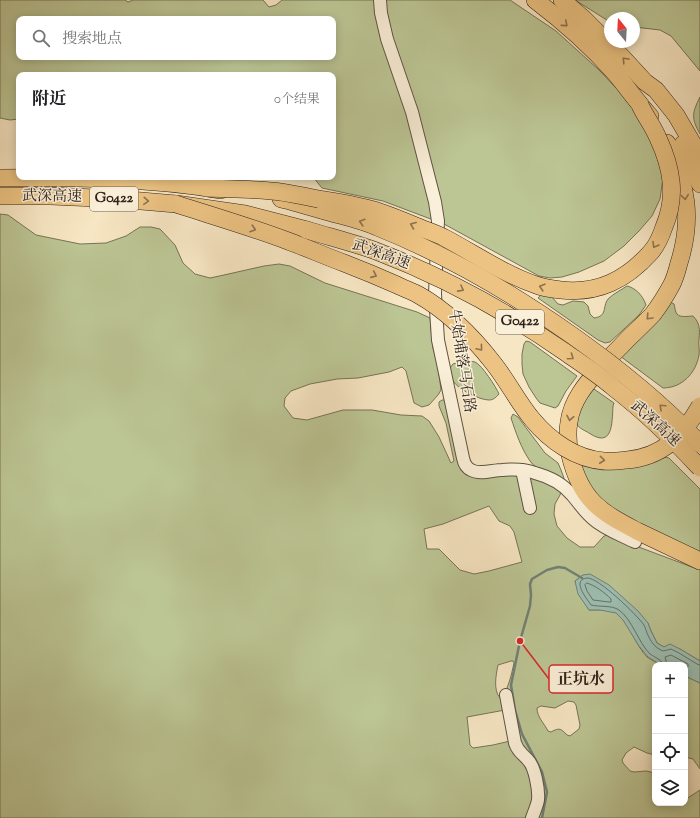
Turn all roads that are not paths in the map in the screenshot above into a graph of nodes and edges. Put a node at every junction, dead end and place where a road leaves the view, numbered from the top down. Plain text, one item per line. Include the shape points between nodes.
1 (380, 0) edge
2 (535, 0) edge
3 (562, 0) edge
4 (645, 82) junction
5 (640, 105) junction
6 (700, 156) edge
7 (0, 178) edge
8 (16, 178) edge
9 (125, 180) edge
10 (700, 184) edge
11 (207, 188) junction
12 (0, 196) edge
13 (176, 204) junction
14 (700, 406) edge
15 (700, 444) edge
16 (700, 468) edge
17 (522, 470) junction
18 (530, 508) dead end
19 (635, 542) dead end
20 (700, 561) edge
21 (506, 695) dead end
22 (532, 818) edge

1 - 17 street, 牛始埔落马石路 via 387,39 412,112 435,202 438,221 435,294 438,340 462,458 470,469 476,472
2 -> 5 highway via 587,43
4 -> 3 highway via 599,33
4 - 6 highway via 656,90 676,115
4 - 10 highway via 650,94 675,129
5 -> 11 highway, bridge via 657,136 667,163 672,187 668,218 654,249 644,260 615,281 588,290 573,292 535,285 501,270 444,237 374,210 272,191
5 -> 20 highway via 666,142 679,169 685,193 687,223 682,254 672,285 653,314 619,347 582,389 571,411 568,443 578,479 594,503 627,525
7 - 8 highway, 武深高速 / G0422
9 - 11 highway, 武深高速 / G0422
15 -> 11 highway, 武深高速 / G0422, bridge via 636,384 597,353 513,296 427,249 376,226 290,201
12 -> 13 highway, 武深高速 / G0422 via 118,199
13 -> 14 highway, bridge via 288,241 417,294 444,312 468,333 542,430 562,446 589,458 620,461 636,460 651,455 680,434
13 -> 16 highway, 武深高速 / G0422, bridge via 245,214 307,230 376,251 438,277 538,333 614,387 647,415
17 - 18 street
17 - 19 street, 牛始埔落马石路 via 555,480 598,523
21 - 22 street via 514,743 517,750 529,761 537,785 538,799

